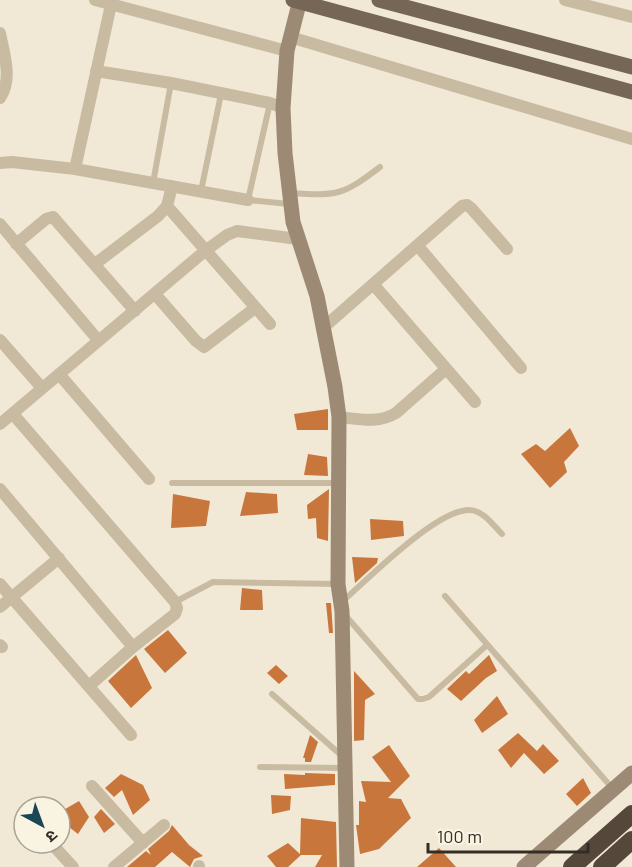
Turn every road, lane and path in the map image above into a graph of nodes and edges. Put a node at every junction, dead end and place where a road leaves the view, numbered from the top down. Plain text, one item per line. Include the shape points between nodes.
1 (95, 0) edge
2 (379, 0) edge
3 (565, 0) edge
4 (298, 1) edge
5 (112, 2) edge
6 (632, 17) edge
7 (0, 33) edge
8 (288, 44) junction
9 (632, 68) edge
10 (96, 70) junction
11 (171, 83) junction
12 (632, 93) edge
13 (222, 94) junction
14 (0, 98) edge
15 (276, 105) junction
16 (632, 140) edge
17 (0, 163) edge
18 (381, 167) dead end
19 (75, 169) junction
20 (153, 184) junction
21 (172, 186) junction
22 (201, 191) junction
23 (289, 199) junction
24 (248, 200) junction
25 (167, 206) junction
26 (0, 224) edge
27 (298, 239) junction
28 (16, 244) junction
29 (418, 246) junction
30 (507, 249) dead end
31 (205, 251) junction
32 (95, 264) junction
33 (373, 284) junction
34 (155, 294) junction
35 (255, 308) junction
36 (135, 311) junction
37 (270, 324) dead end
38 (323, 328) junction
39 (98, 340) junction
40 (1, 342) edge
41 (521, 368) dead end
42 (446, 369) junction
43 (59, 374) junction
44 (42, 388) junction
45 (475, 402) dead end
46 (13, 414) junction
47 (339, 417) junction
48 (0, 424) edge
49 (149, 479) dead end
50 (172, 483) dead end
51 (338, 483) junction
52 (0, 489) edge
53 (502, 534) dead end
54 (59, 558) junction
55 (0, 584) edge
56 (338, 584) junction
57 (445, 596) dead end
58 (12, 597) junction
59 (176, 602) junction
60 (0, 607) edge
61 (341, 607) junction
62 (487, 645) junction
63 (133, 647) junction
64 (88, 686) junction
65 (272, 694) dead end
66 (131, 735) dead end
67 (344, 763) junction
68 (260, 767) dead end
69 (632, 773) edge
70 (92, 786) dead end
71 (613, 789) junction
72 (632, 814) edge
73 (164, 825) dead end
74 (632, 840) edge
75 (143, 843) junction
76 (62, 855) edge
77 (73, 867) edge
78 (114, 867) edge
79 (347, 867) edge
80 (524, 867) edge
81 (572, 867) edge
82 (602, 867) edge

1 - 5 street
2 - 9 main road
3 - 6 street
4 - 8 street
4 - 12 main road
5 - 8 street
5 - 10 street
7 - 14 street via 7,78
8 - 15 street
8 - 16 street
10 - 11 street
10 - 19 street
11 - 13 street
11 - 20 lane
13 - 15 street
13 - 22 lane
15 - 23 street
15 - 24 lane
17 - 19 street
18 - 23 lane via 348,191
19 - 20 street
20 - 21 street
21 - 22 street
21 - 25 street
22 - 24 street
23 - 24 lane
23 - 27 street
25 - 31 street
25 - 32 street
26 - 28 street
27 - 31 street via 237,231
27 - 38 street
28 - 32 street via 52,217
28 - 39 street
29 - 30 street via 467,205
29 - 33 street
29 - 41 street
31 - 34 street
31 - 35 street
32 - 36 street
33 - 38 street
33 - 42 street
34 - 35 street via 204,347
34 - 36 street
35 - 37 street
36 - 39 street
38 - 47 street
39 - 43 street
40 - 44 street
42 - 45 street
42 - 47 street via 387,418 378,421
43 - 44 street
43 - 49 street
44 - 46 street
46 - 48 street
46 - 59 street
47 - 51 street
50 - 51 lane
51 - 56 street
52 - 54 street
53 - 61 lane via 480,513 471,510 451,515 424,531
54 - 58 street
54 - 63 street
55 - 58 street
56 - 59 lane via 213,582
56 - 61 street
57 - 62 lane
58 - 60 street
58 - 64 street
59 - 63 street via 175,614
61 - 62 lane via 418,699 429,697
61 - 67 street
62 - 71 lane
63 - 64 street
64 - 66 street
65 - 67 lane
67 - 68 lane
67 - 79 street
69 - 71 street
70 - 75 street
71 - 80 street
72 - 81 highway
73 - 75 street
74 - 82 highway
75 - 78 street
76 - 77 street

